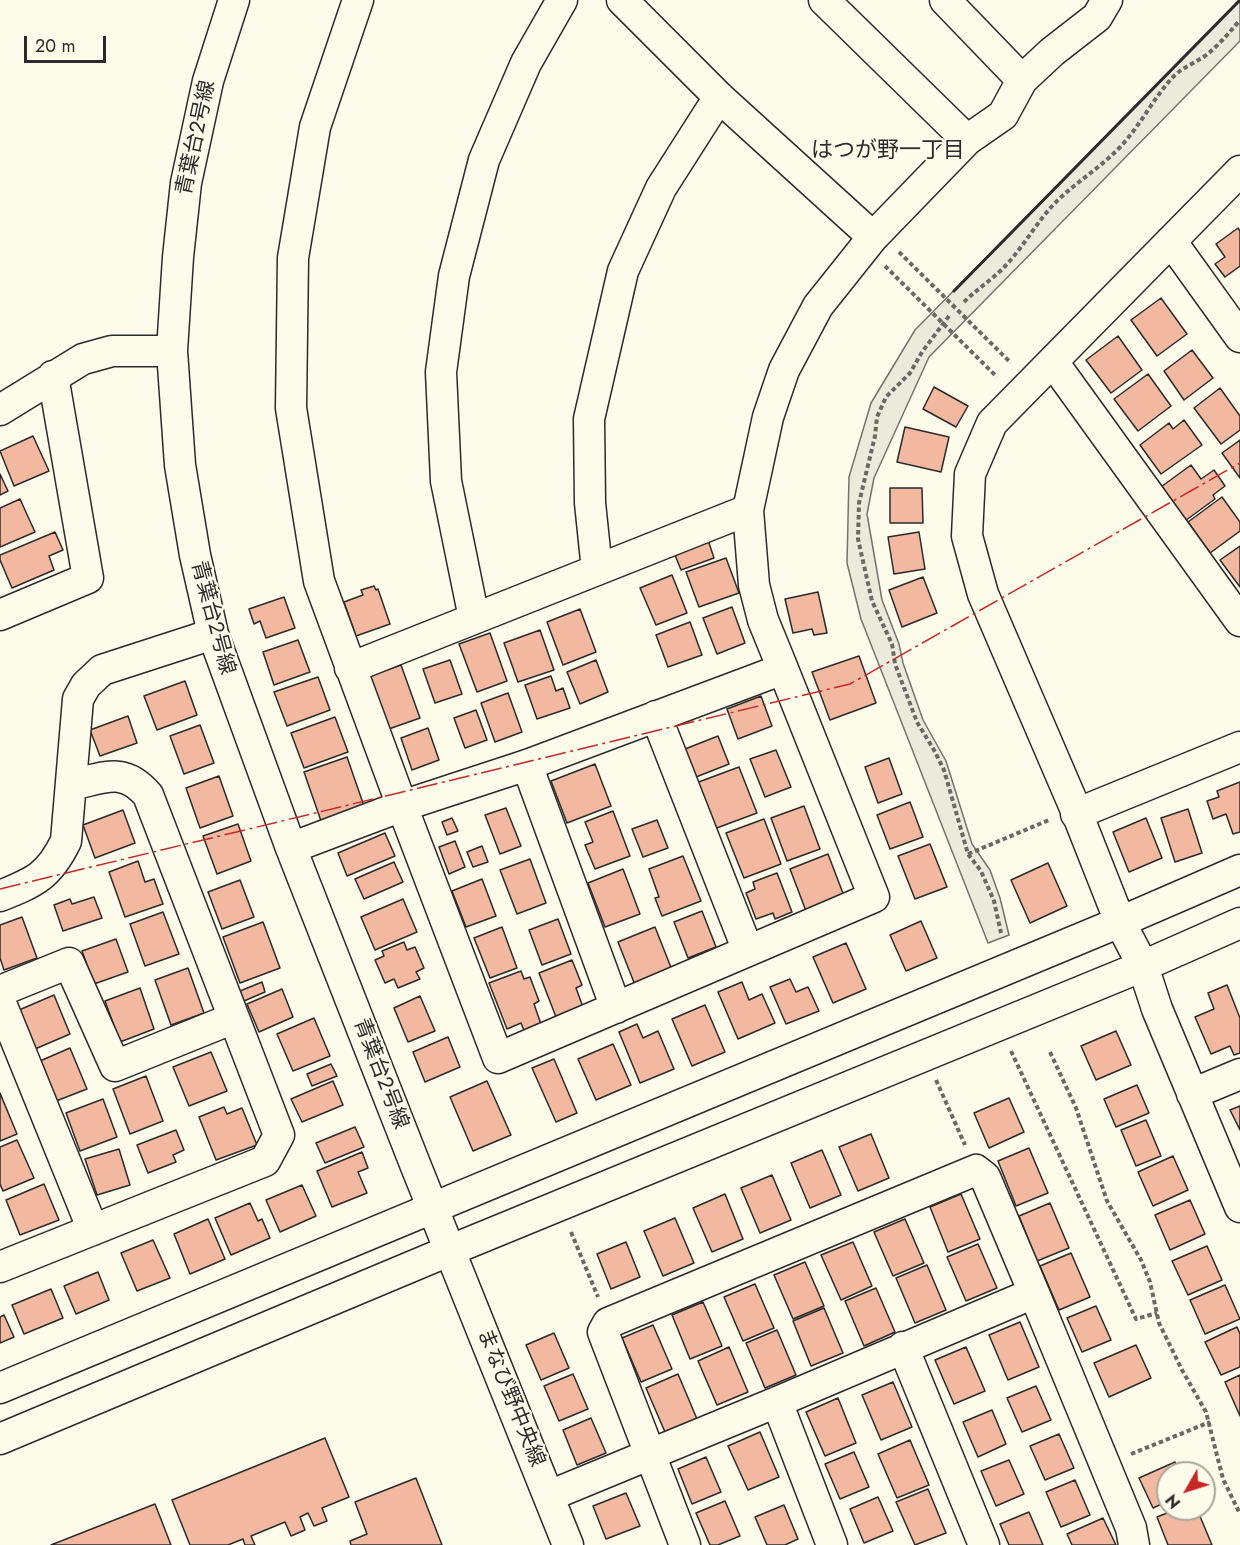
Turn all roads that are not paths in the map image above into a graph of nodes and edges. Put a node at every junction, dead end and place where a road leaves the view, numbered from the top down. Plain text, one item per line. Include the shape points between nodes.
1 (234, 0) edge
2 (358, 0) edge
3 (562, 0) edge
4 (621, 0) edge
5 (824, 0) edge
6 (945, 0) edge
7 (1107, 0) edge
8 (1022, 80) junction
9 (719, 97) junction
10 (967, 140) junction
11 (1240, 171) edge
12 (1171, 241) junction
13 (876, 249) junction
14 (1240, 337) edge
15 (172, 351) junction
16 (1053, 362) junction
17 (53, 376) junction
18 (0, 410) edge
19 (748, 510) junction
20 (597, 570) junction
21 (0, 615) edge
22 (474, 618) junction
23 (1240, 621) edge
24 (213, 634) junction
25 (350, 668) junction
26 (783, 669) junction
27 (656, 716) junction
28 (1240, 747) edge
29 (527, 765) junction
30 (71, 785) junction
31 (402, 806) junction
32 (1066, 816) junction
33 (291, 848) junction
34 (1240, 870) edge
35 (0, 896) edge
36 (1120, 922) junction
37 (1240, 923) edge
38 (748, 951) junction
39 (1143, 966) junction
40 (0, 991) edge
41 (0, 1001) edge
42 (616, 1008) junction
43 (234, 1018) junction
44 (1240, 1074) edge
45 (1192, 1094) junction
46 (432, 1207) junction
47 (1240, 1207) edge
48 (93, 1230) junction
49 (451, 1250) junction
50 (0, 1267) edge
51 (1034, 1293) junction
52 (903, 1347) junction
53 (0, 1388) edge
54 (777, 1402) junction
55 (0, 1439) edge
56 (649, 1454) junction
57 (549, 1496) junction
58 (568, 1545) edge
59 (685, 1545) edge
60 (832, 1545) edge
61 (984, 1545) edge
62 (1134, 1545) edge

1 - 15 street, 青葉台2号線 via 208,81 186,183
2 - 25 street via 315,127 293,258 291,408 319,581
3 - 22 street via 526,63 484,160 452,287 441,372 446,481
4 - 9 street
5 - 10 street
6 - 8 street
7 - 8 street via 1097,18
8 - 10 street via 1003,115
9 - 13 street
9 - 20 street via 661,188 623,271 589,419 590,503
10 - 13 street
11 - 12 street
12 - 14 street
12 - 16 street
13 - 19 street via 818,306 784,370 768,417
15 - 17 street via 112,351 83,359
15 - 24 street, 青葉台2号線 via 180,465
16 - 23 street
16 - 32 street via 1013,384 992,423 970,474 967,536 983,594
17 - 18 street
17 - 21 street via 88,578
19 - 20 street
19 - 26 street via 754,585
20 - 22 street
22 - 25 street
24 - 30 street via 102,670 86,685 78,699
24 - 33 street, 青葉台2号線
25 - 31 street
26 - 27 street
26 - 38 street via 874,897
27 - 29 street
27 - 38 street
28 - 32 street
29 - 31 street
29 - 42 street
30 - 35 street via 66,842 56,862 45,873
30 - 43 street via 118,775 137,782 148,795
31 - 33 street
31 - 42 street via 498,1058
32 - 36 street
33 - 46 street, 青葉台2号線
34 - 36 street
36 - 39 street
36 - 46 street
37 - 39 street
38 - 42 street
39 - 45 street
39 - 49 street
40 - 43 street via 69,963 115,1066
41 - 48 street
43 - 48 street via 279,1135 265,1161
44 - 45 street
45 - 47 street
46 - 49 street, 青葉台2号線
46 - 53 street
48 - 50 street
49 - 55 street
49 - 57 street, まなび野中央線
51 - 52 street
51 - 56 street via 984,1177 976,1170 608,1323 603,1332
51 - 62 street via 1131,1528
52 - 54 street
52 - 61 street
54 - 56 street
54 - 60 street
56 - 57 street
56 - 59 street
57 - 58 street, まなび野中央線

